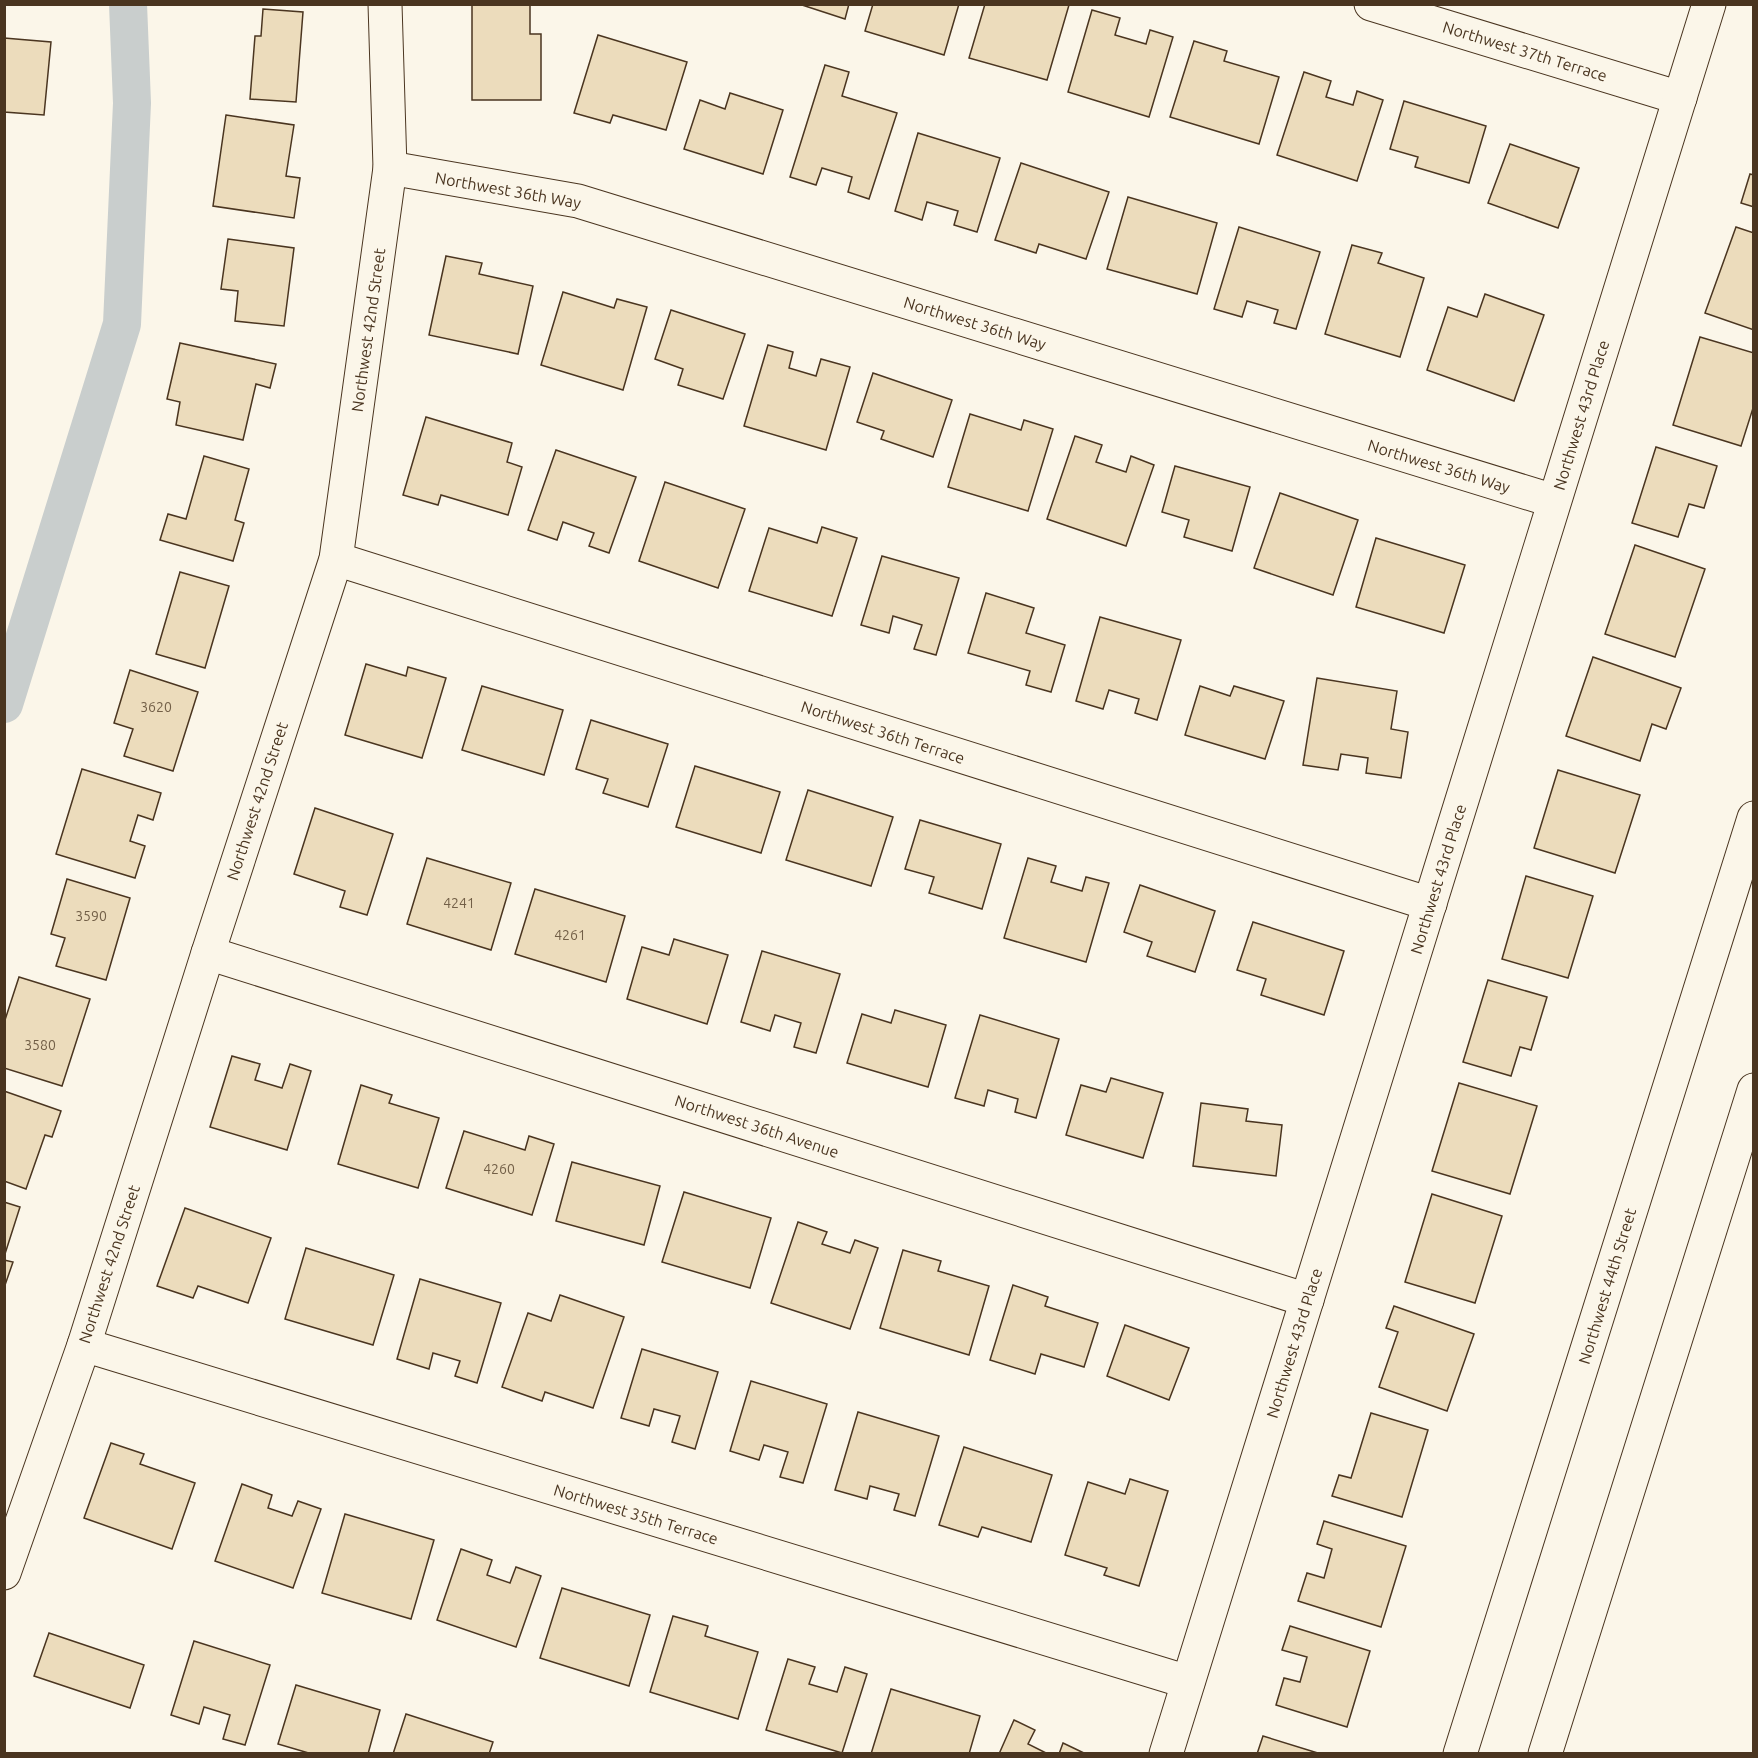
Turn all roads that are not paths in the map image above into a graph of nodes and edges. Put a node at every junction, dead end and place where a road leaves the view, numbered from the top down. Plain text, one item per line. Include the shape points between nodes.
1 (385, 4) edge
2 (1371, 4) edge
3 (1709, 4) edge
4 (1680, 98) junction
5 (390, 168) junction
6 (1554, 501) junction
7 (336, 559) junction
8 (1754, 818) edge
9 (1430, 904) junction
10 (208, 953) junction
11 (1754, 1090) edge
12 (1307, 1300) junction
13 (84, 1345) junction
14 (4, 1573) edge
15 (1188, 1682) junction
16 (1166, 1754) edge
17 (1460, 1754) edge
18 (1545, 1754) edge

1 - 5 street, Northwest 42nd Street
2 - 4 street, Northwest 37th Terrace
3 - 4 street, Northwest 43rd Place
4 - 6 street, Northwest 43rd Place
5 - 6 street, Northwest 36th Way via 578,201
5 - 7 street, Northwest 42nd Street
6 - 9 street, Northwest 43rd Place
7 - 9 street, Northwest 36th Terrace
7 - 10 street, Northwest 42nd Street
8 - 17 street, Northwest 44th Street
9 - 12 street, Northwest 43rd Place
10 - 12 street, Northwest 36th Avenue
10 - 13 street, Northwest 42nd Street
11 - 18 street
12 - 15 street, Northwest 43rd Place
13 - 14 street, Northwest 42nd Street
13 - 15 street, Northwest 35th Terrace
15 - 16 street, Northwest 43rd Place

